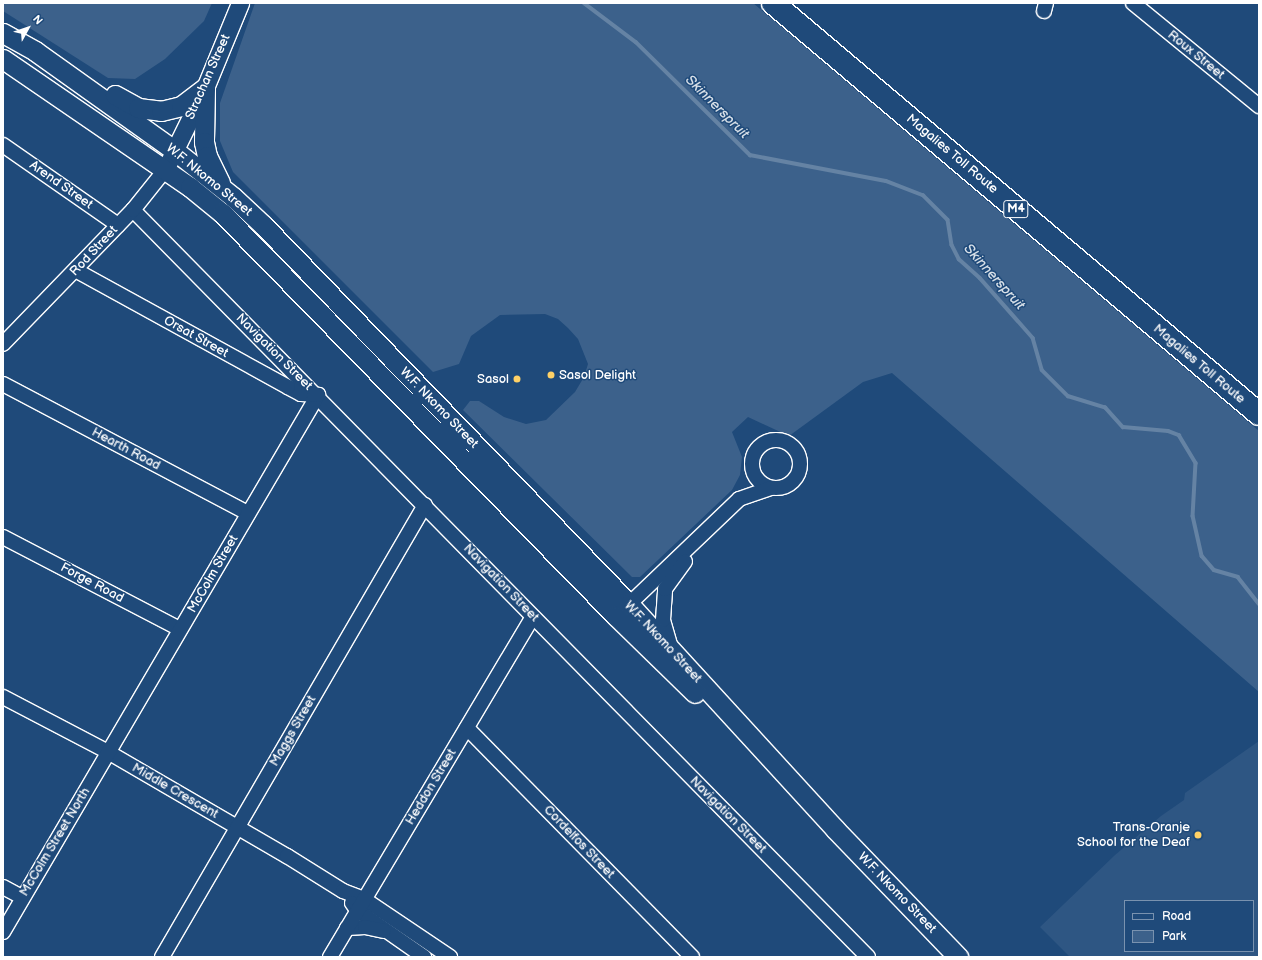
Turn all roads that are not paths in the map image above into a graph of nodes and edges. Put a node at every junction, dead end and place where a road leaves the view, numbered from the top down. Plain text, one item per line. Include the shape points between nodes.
1 (240, 3) edge
2 (773, 3) edge
3 (794, 3) edge
4 (1132, 3) edge
5 (3, 33) edge
6 (35, 51) junction
7 (3, 59) edge
8 (205, 88) junction
9 (1259, 106) edge
10 (3, 145) edge
11 (174, 150) junction
12 (165, 170) junction
13 (224, 189) junction
14 (133, 210) junction
15 (118, 225) junction
16 (77, 271) junction
17 (3, 344) edge
18 (3, 384) edge
19 (318, 395) junction
20 (1259, 396) edge
21 (1259, 414) edge
22 (752, 470) junction
23 (771, 488) junction
24 (739, 499) junction
25 (424, 505) junction
26 (248, 513) junction
27 (722, 516) junction
28 (3, 537) edge
29 (622, 610) junction
30 (533, 617) junction
31 (180, 629) junction
32 (671, 650) junction
33 (3, 696) edge
34 (467, 728) junction
35 (108, 752) junction
36 (237, 827) junction
37 (835, 829) junction
38 (3, 887) edge
39 (22, 897) junction
40 (360, 904) junction
41 (347, 928) junction
42 (386, 931) junction
43 (3, 932) edge
44 (162, 957) edge
45 (330, 957) edge
46 (424, 957) edge
47 (450, 957) edge
48 (692, 957) edge
49 (868, 957) edge
50 (958, 957) edge

1 - 8 street, Strachan Street
2 - 21 highway, Magalies Toll Route / M4
3 - 20 highway, Magalies Toll Route / M4
4 - 9 street, Roux Street
5 - 6 main road, W.F. Nkomo Street
6 - 8 main road via 138,108 149,111 181,106
6 - 11 main road, W.F. Nkomo Street
7 - 12 main road, W.F. Nkomo Street
8 - 11 street, Strachan Street
8 - 13 main road via 204,142 214,173
10 - 15 street, Arend Street
11 - 12 street, Rod Street
11 - 13 main road, W.F. Nkomo Street
12 - 14 street, Rod Street
12 - 29 main road, W.F. Nkomo Street via 200,196 243,235
13 - 29 main road, W.F. Nkomo Street via 263,225
14 - 15 street, Rod Street
14 - 19 street, Navigation Street
15 - 16 street, Rod Street
16 - 17 street, Rod Street
16 - 19 street, Orsat Street via 288,388 301,394
18 - 26 street, Hearth Road
19 - 25 street, Navigation Street
19 - 26 street, McColm Street
22 - 23 street via 758,480
22 - 23 street via 752,457 762,444 778,440 793,448 800,461 797,476 786,486
22 - 24 street
23 - 24 street
24 - 27 street
25 - 30 street, Navigation Street
25 - 36 street, Maggs Street
26 - 31 street, McColm Street
27 - 29 street
27 - 32 street via 665,589 663,620
28 - 31 street, Forge Road
29 - 32 main road, W.F. Nkomo Street
29 - 37 main road, W.F. Nkomo Street
30 - 34 street, Heddon Street
30 - 49 street, Navigation Street
31 - 35 street, McColm Street
32 - 37 main road, W.F. Nkomo Street
33 - 35 street, Middle Crescent
34 - 40 street, Heddon Street
34 - 48 street, Cordelfos Street
35 - 36 street, Middle Crescent
35 - 39 street, McColm Street North
36 - 40 street, Middle Crescent
36 - 44 street, Maggs Street
37 - 50 main road, W.F. Nkomo Street
38 - 39 street
39 - 43 street, McColm Street North
40 - 41 street, Heddon Street
40 - 42 street, Middle Crescent
40 - 47 street, Middle Crescent
41 - 42 street via 365,927
41 - 45 street, Heddon Street
42 - 46 street, Middle Crescent

